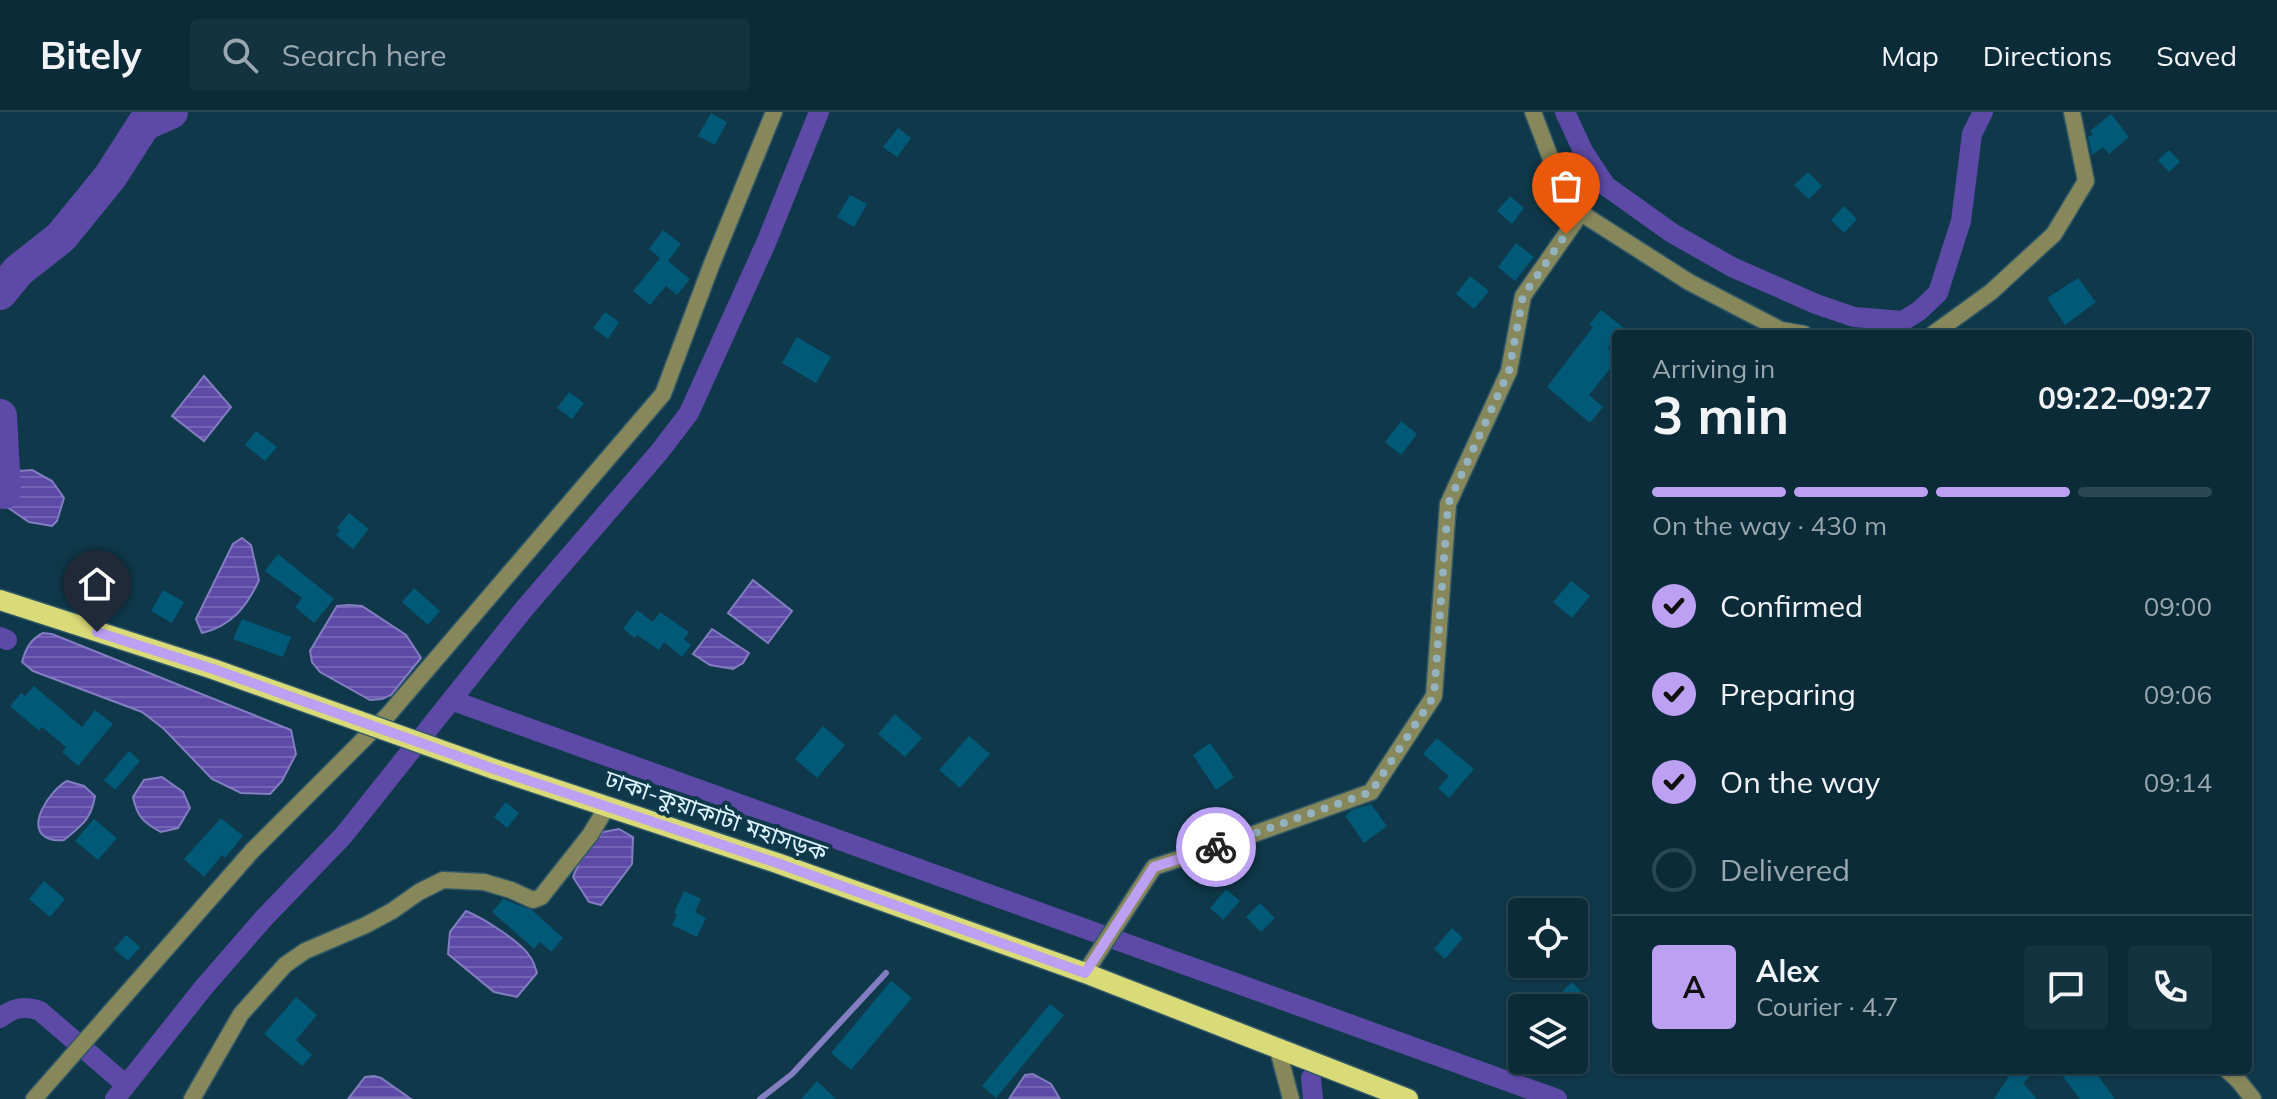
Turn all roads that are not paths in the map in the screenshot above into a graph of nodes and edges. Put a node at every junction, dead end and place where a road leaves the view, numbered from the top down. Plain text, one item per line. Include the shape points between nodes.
1 (774, 112) edge
2 (1533, 112) edge
3 (2072, 112) edge
4 (1581, 213) junction
5 (1781, 330) edge
6 (1939, 330) edge
7 (0, 600) edge
8 (607, 807) junction
9 (1085, 973) junction
10 (1278, 1050) junction
11 (2231, 1074) edge
12 (34, 1099) edge
13 (192, 1099) edge
14 (1291, 1099) edge
15 (1408, 1099) edge
16 (2253, 1099) edge

1 - 12 street via 663,394 388,715 252,851
2 - 4 street via 1563,191
3 - 6 street via 2086,181 2054,234 1991,292
4 - 5 street via 1689,282
4 - 9 street via 1523,296 1509,371 1448,504 1434,696 1371,792 1154,867
7 - 8 main road, ঢাকা-কুয়াকাটা মহাসড়ক, bridge
8 - 9 main road, ঢাকা-কুয়াকাটা মহাসড়ক
8 - 13 street via 541,897 533,900 484,882 443,880 285,965 241,1014
9 - 10 main road, ঢাকা-কুয়াকাটা মহাসড়ক
10 - 14 street
10 - 15 main road, ঢাকা-কুয়াকাটা মহাসড়ক
11 - 16 street

